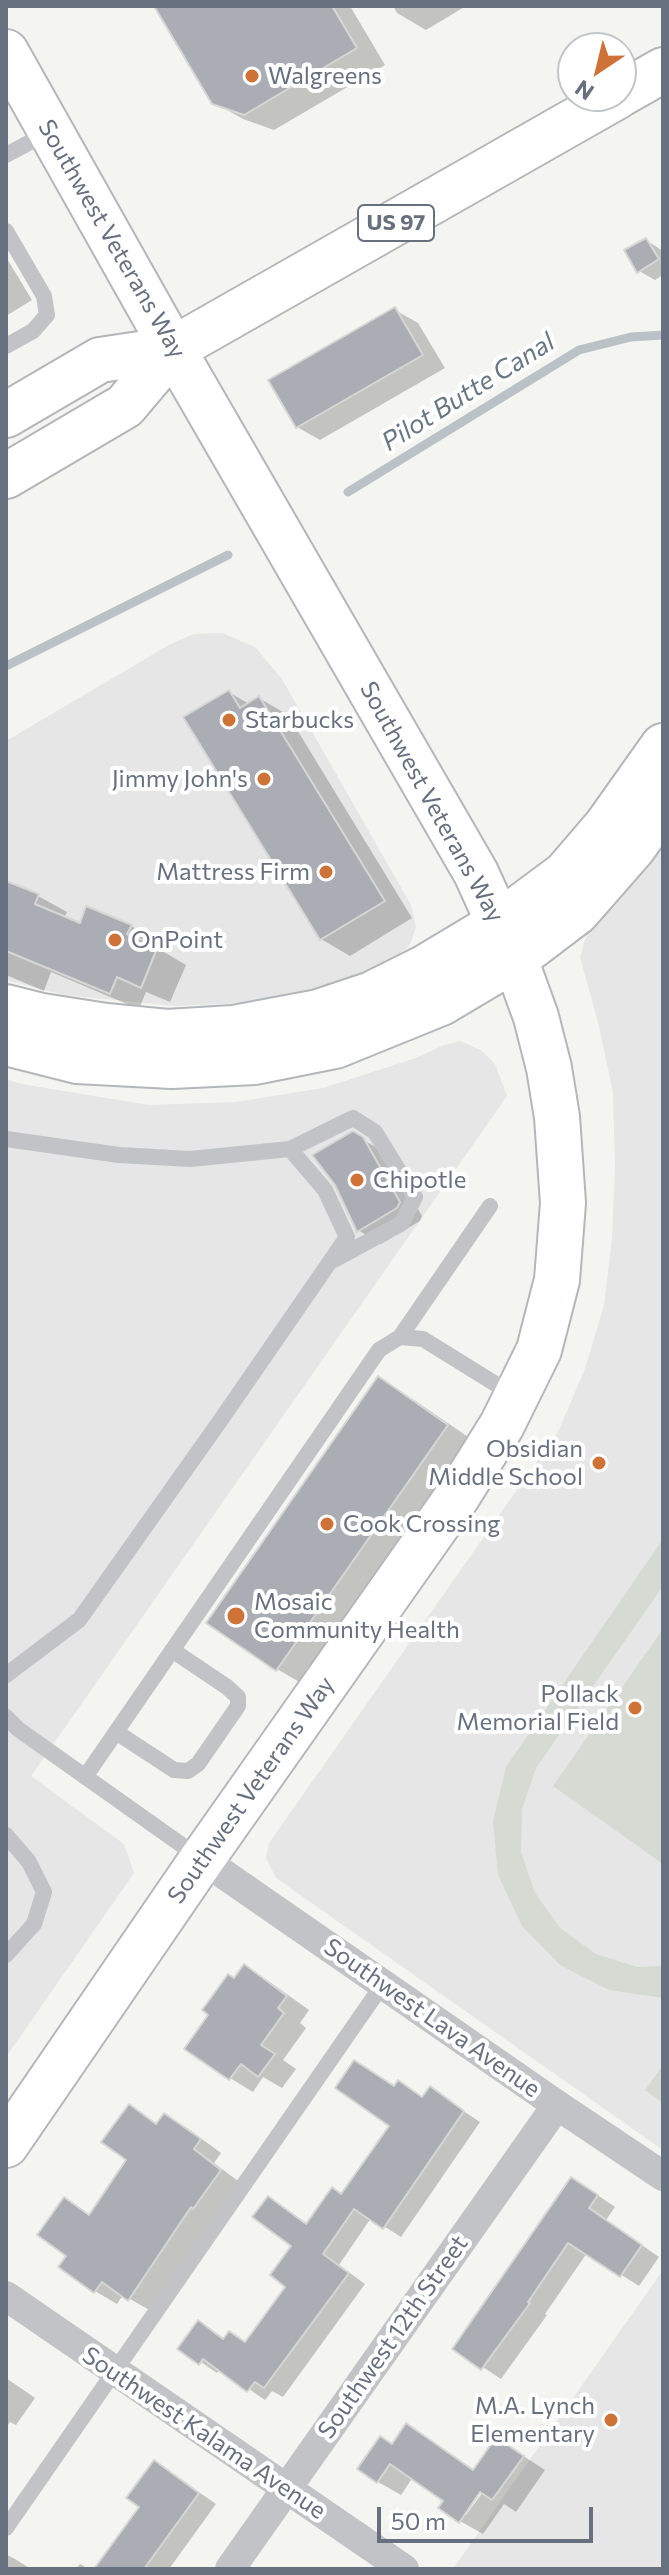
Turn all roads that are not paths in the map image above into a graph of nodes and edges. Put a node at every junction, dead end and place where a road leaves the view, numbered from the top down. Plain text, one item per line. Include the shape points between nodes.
1 (6, 52) edge
2 (663, 70) edge
3 (637, 85) edge
4 (590, 112) edge
5 (51, 131) junction
6 (6, 155) edge
7 (6, 231) edge
8 (6, 346) edge
9 (173, 349) junction
10 (6, 415) edge
11 (6, 476) edge
12 (663, 746) edge
13 (663, 806) edge
14 (507, 941) junction
15 (6, 1007) edge
16 (6, 1043) edge
17 (6, 1139) edge
18 (290, 1149) junction
19 (490, 1206) dead end
20 (329, 1263) junction
21 (400, 1337) junction
22 (516, 1397) junction
23 (172, 1650) junction
24 (6, 1675) edge
25 (10, 1729) edge
26 (116, 1732) junction
27 (85, 1777) junction
28 (6, 1835) edge
29 (202, 1859) junction
30 (6, 1955) edge
31 (383, 1984) junction
32 (557, 2105) junction
33 (6, 2145) edge
34 (663, 2176) edge
35 (6, 2296) edge
36 (114, 2372) junction
37 (286, 2490) junction
38 (6, 2528) edge
39 (230, 2569) edge
40 (404, 2569) edge

1 - 5 main road, Southwest Veterans Way
2 - 3 main road, US 97
4 - 9 main road, US 97
5 - 6 lane
5 - 9 main road, Southwest Veterans Way
7 - 8 lane via 44,296 47,315 33,331
9 - 10 main road, US 97 via 100,360
9 - 11 main road, US 97 via 125,406
9 - 14 main road, Southwest Veterans Way via 472,866
12 - 14 main road via 607,825
13 - 14 main road via 577,912
14 - 15 main road via 318,1012 233,1028 167,1032
14 - 16 main road via 441,1003 335,1046 255,1062 172,1066 77,1061
14 - 22 main road, Southwest Veterans Way via 549,1068 563,1203 557,1280 539,1350
17 - 18 lane via 190,1159
18 - 20 lane via 325,1190 347,1237
18 - 20 lane via 353,1118 375,1132 415,1197 402,1223
19 - 21 lane
20 - 24 lane via 79,1620
21 - 22 lane via 423,1339
21 - 23 lane via 379,1350
22 - 29 main road, Southwest Veterans Way via 457,1497
23 - 26 lane
23 - 26 lane via 227,1687 238,1697 238,1706 188,1771 174,1770
25 - 27 lane
26 - 27 lane
27 - 29 lane
28 - 30 lane via 29,1862 44,1892 34,1924
29 - 31 street, Southwest Lava Avenue
29 - 33 main road, Southwest Veterans Way
31 - 32 street, Southwest Lava Avenue
31 - 36 lane
32 - 34 street, Southwest Lava Avenue
32 - 37 street, Southwest 12th Street
35 - 36 street, Southwest Kalama Avenue
36 - 37 street, Southwest Kalama Avenue
36 - 38 lane
37 - 39 street, Southwest 12th Street
37 - 40 street, Southwest Kalama Avenue

